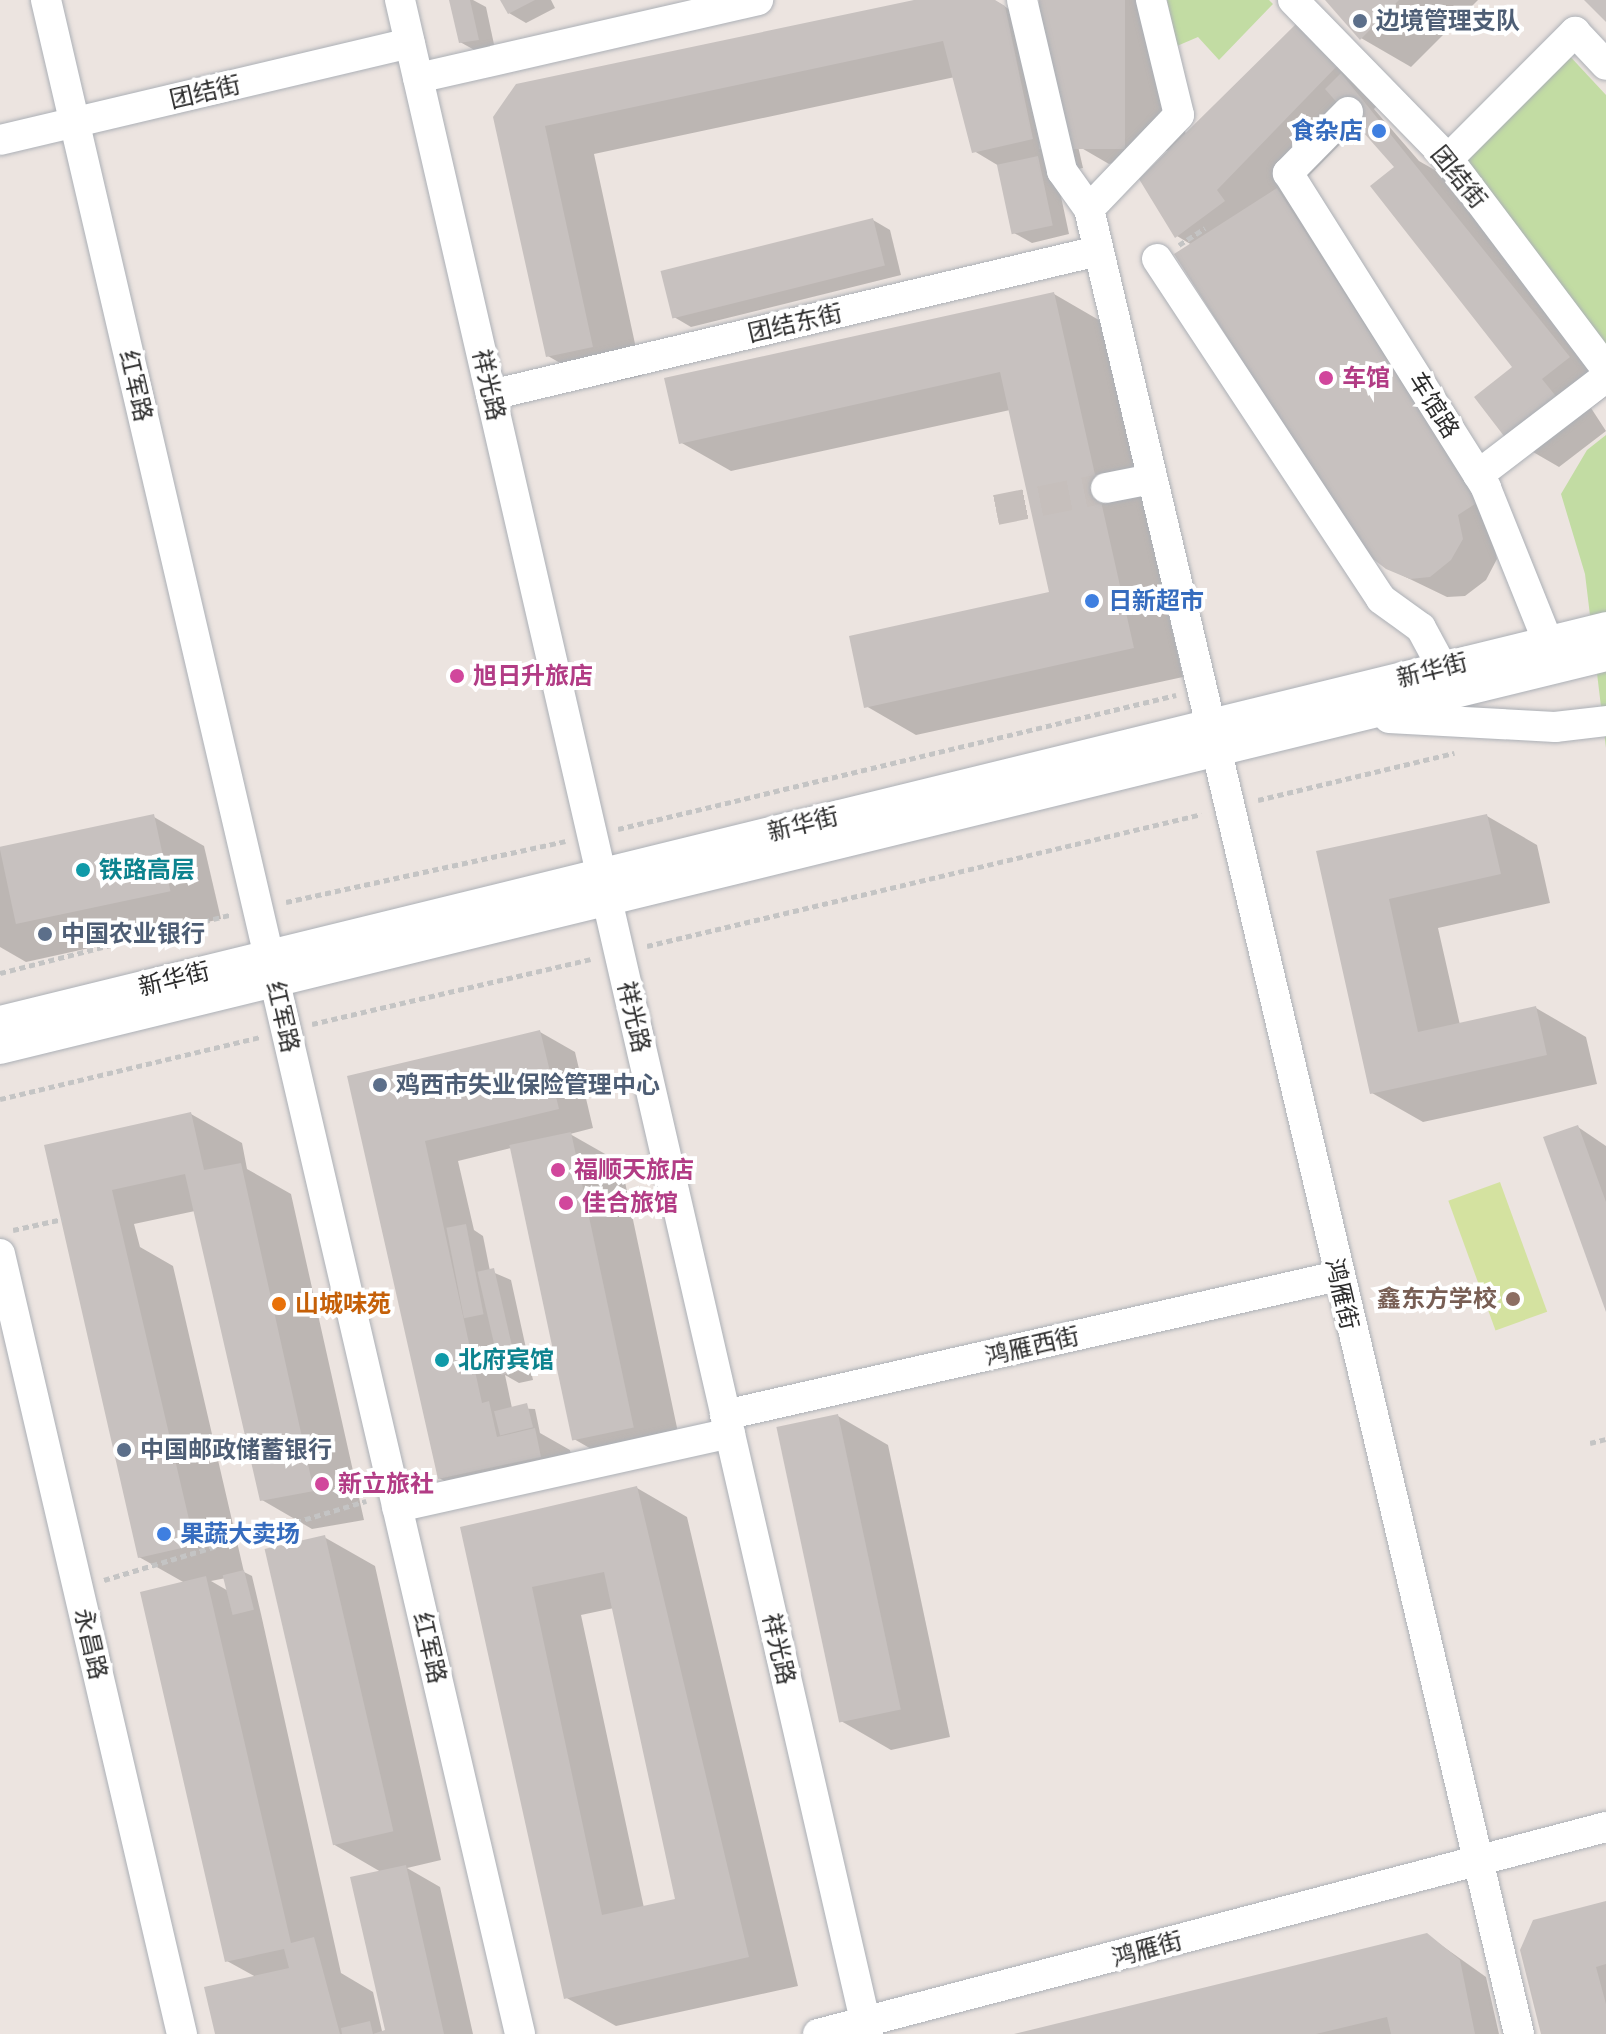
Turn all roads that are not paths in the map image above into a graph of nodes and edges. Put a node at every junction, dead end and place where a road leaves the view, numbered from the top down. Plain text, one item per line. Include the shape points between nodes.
1 (46, 0) edge
2 (400, 0) edge
3 (758, 0) edge
4 (1022, 0) edge
5 (1151, 0) edge
6 (1293, 0) edge
7 (410, 43) junction
8 (1606, 65) edge
9 (418, 78) junction
10 (1348, 112) dead end
11 (75, 122) junction
12 (0, 140) edge
13 (1448, 159) junction
14 (1089, 209) junction
15 (1098, 251) junction
16 (1157, 259) dead end
17 (1606, 369) edge
18 (1606, 377) edge
19 (491, 395) junction
20 (1478, 475) junction
21 (1152, 479) junction
22 (1106, 488) tunnel mouth
23 (1606, 627) edge
24 (1548, 642) junction
25 (1606, 656) edge
26 (1442, 667) junction
27 (1355, 717) junction
28 (1606, 721) edge
29 (1210, 738) junction
30 (604, 885) junction
31 (272, 968) junction
32 (0, 1021) edge
33 (0, 1049) edge
34 (0, 1254) edge
35 (1338, 1276) junction
36 (728, 1424) junction
37 (395, 1499) junction
38 (1606, 1827) edge
39 (1475, 1863) junction
40 (866, 2028) edge
41 (182, 2034) edge
42 (520, 2034) edge
43 (818, 2034) edge
44 (1519, 2034) edge

1 - 11 street, 红军路
2 - 7 street, 祥光路
3 - 9 street
4 - 14 street via 1062,171
5 - 14 street via 1179,115
6 - 13 street, 团结街
7 - 9 street, 祥光路
7 - 11 street, 团结街
8 - 13 street via 1575,32
9 - 19 street, 祥光路
10 - 20 street, 车馆路 via 1288,173
11 - 12 street, 团结街
11 - 31 street, 红军路
13 - 17 street, 团结街
14 - 15 street, 鸿雁街
15 - 19 street, 团结东街
15 - 21 street, 鸿雁街
16 - 26 street via 1381,599 1421,628
18 - 20 street
19 - 30 street, 祥光路
20 - 24 street, 车馆路
21 - 22 street
21 - 29 street, 鸿雁街
23 - 24 street, 新华街
24 - 26 street, 新华街
25 - 27 street, 新华街
26 - 29 street, 新华街
27 - 28 street via 1555,727
27 - 29 street, 新华街
29 - 30 street, 新华街
29 - 35 street, 鸿雁街
30 - 31 street, 新华街
30 - 36 street, 祥光路
31 - 32 street, 新华街
31 - 33 street, 新华街
31 - 37 street, 红军路
34 - 41 street, 永昌路
35 - 36 street, 鸿雁西街
35 - 39 street, 鸿雁街
36 - 37 street, 鸿雁西街
36 - 40 street, 祥光路
37 - 42 street, 红军路
38 - 39 street, 鸿雁街
39 - 40 street, 鸿雁街
39 - 44 street
40 - 43 street, 鸿雁街

